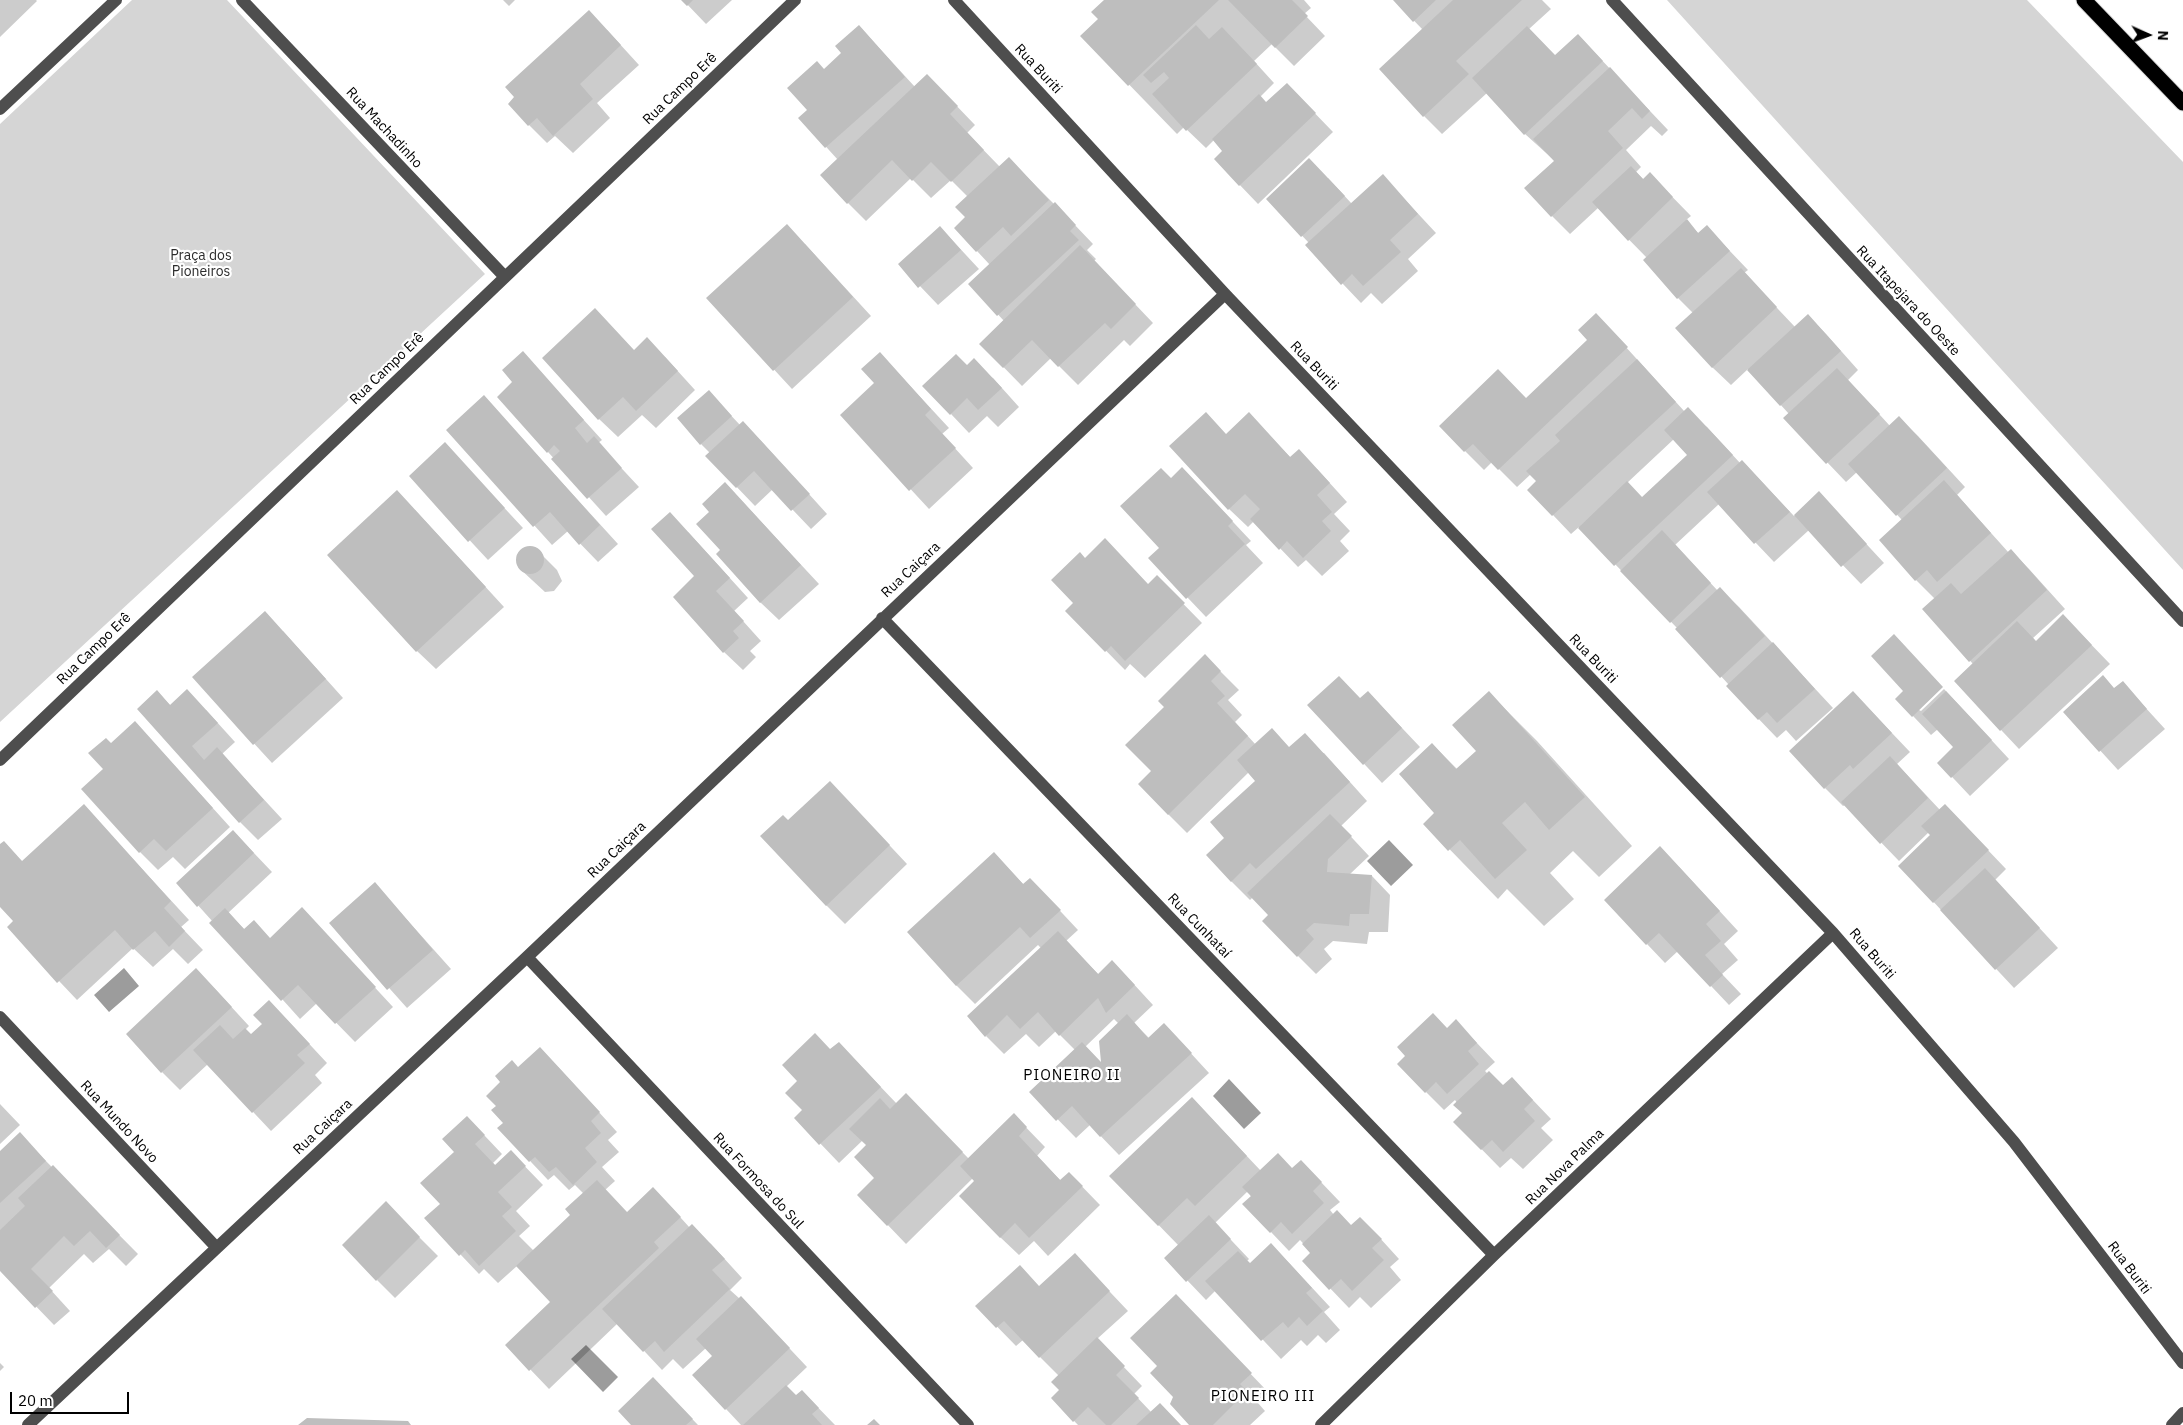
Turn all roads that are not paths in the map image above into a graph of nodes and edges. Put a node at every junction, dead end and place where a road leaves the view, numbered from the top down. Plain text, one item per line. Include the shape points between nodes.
1 (116, 0) edge
2 (242, 0) edge
3 (795, 0) edge
4 (954, 0) edge
5 (1612, 0) edge
6 (2084, 0) edge
7 (2183, 103) edge
8 (0, 109) edge
9 (505, 277) junction
10 (1225, 294) junction
11 (882, 618) junction
12 (2183, 621) edge
13 (0, 760) edge
14 (1833, 933) junction
15 (527, 957) junction
16 (0, 1017) edge
17 (216, 1247) junction
18 (1494, 1255) junction
19 (2183, 1363) edge
20 (2183, 1413) edge
21 (28, 1425) edge
22 (968, 1425) edge
23 (1321, 1425) edge
24 (2172, 1425) edge

1 - 8 street
2 - 9 street, Rua Machadinho
3 - 9 street, Rua Campo Erê
4 - 10 street, Rua Buriti
5 - 12 street, Rua Itapejara do Oeste
6 - 7 highway
9 - 13 street, Rua Campo Erê
10 - 11 street, Rua Caiçara
10 - 14 street, Rua Buriti
11 - 15 street, Rua Caiçara
11 - 18 street, Rua Cunhataí
14 - 18 street, Rua Nova Palma
14 - 19 street, Rua Buriti via 2014,1142
15 - 17 street, Rua Caiçara
15 - 22 street, Rua Formosa do Sul
16 - 17 street, Rua Mundo Novo
17 - 21 street, Rua Caiçara
18 - 23 street, Rua Nova Palma
20 - 24 street

